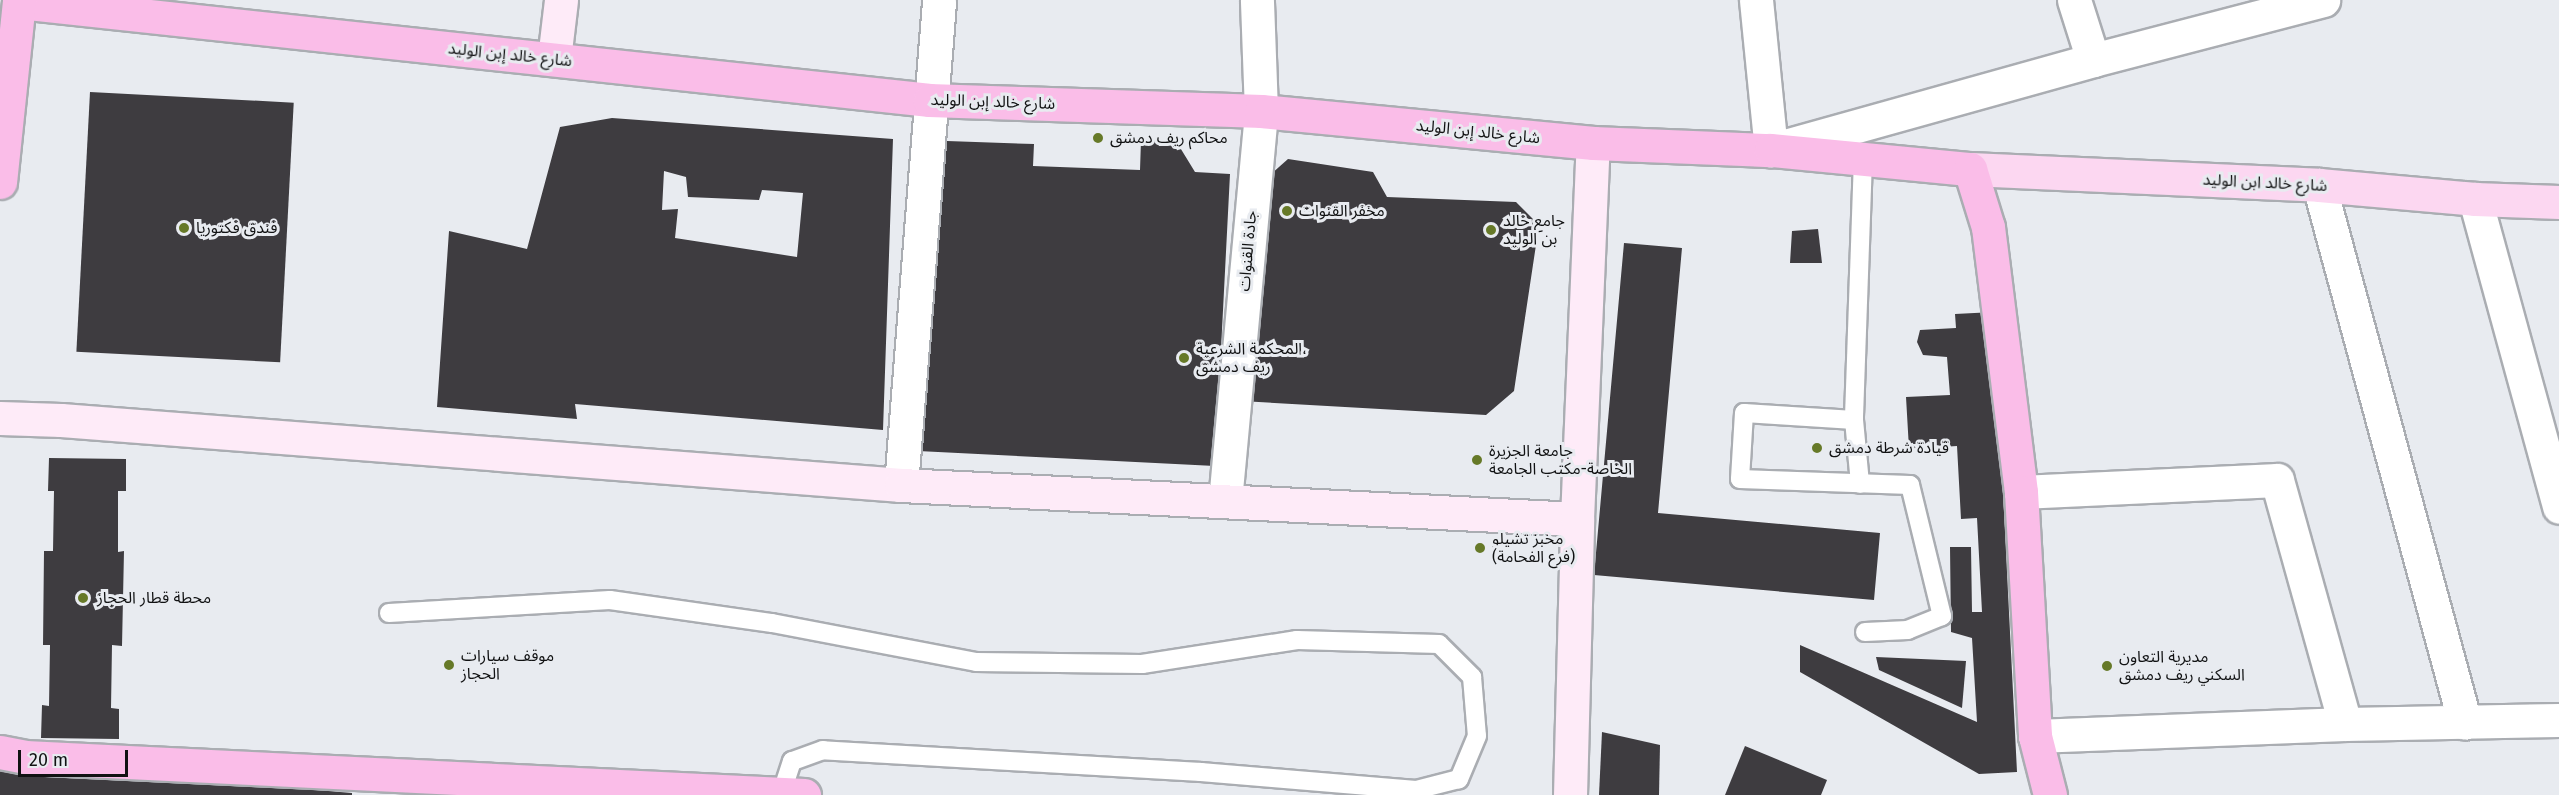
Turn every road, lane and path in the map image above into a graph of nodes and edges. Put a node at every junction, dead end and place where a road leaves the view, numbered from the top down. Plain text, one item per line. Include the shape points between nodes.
1 (561, 0) edge
2 (939, 0) edge
3 (1257, 0) edge
4 (1756, 0) edge
5 (2074, 0) edge
6 (2323, 0) edge
7 (19, 1) edge
8 (554, 60) junction
9 (2093, 60) junction
10 (930, 100) junction
11 (1261, 111) junction
12 (1593, 143) junction
13 (1771, 150) junction
14 (1863, 159) junction
15 (1970, 169) junction
16 (0, 182) edge
17 (2319, 185) junction
18 (2475, 199) junction
19 (2559, 202) edge
20 (0, 418) edge
21 (1854, 420) junction
22 (1860, 484) junction
23 (901, 485) junction
24 (2021, 492) junction
25 (1225, 501) junction
26 (2559, 507) edge
27 (1577, 519) junction
28 (389, 613) dead end
29 (1865, 632) dead end
30 (2559, 720) edge
31 (2465, 723) junction
32 (2346, 724) junction
33 (2035, 736) junction
34 (0, 752) edge
35 (793, 794) edge
36 (1570, 795) edge
37 (2050, 795) edge

1 - 8 street
2 - 10 street
3 - 11 street, جادة القنوات
4 - 13 street
5 - 9 street
6 - 9 street
7 - 8 highway, شارع خالد إبن الوليد
7 - 16 highway
8 - 10 highway, شارع خالد إبن الوليد
9 - 13 street
10 - 11 highway, شارع خالد إبن الوليد
10 - 23 street
11 - 12 highway, شارع خالد إبن الوليد
11 - 25 street, جادة القنوات
12 - 13 highway, شارع خالد إبن الوليد
12 - 27 street
13 - 14 highway, شارع خالد إبن الوليد
14 - 15 highway, شارع خالد إبن الوليد
14 - 21 lane
15 - 17 main road, شارع خالد ابن الوليد
15 - 24 highway via 1988,227
17 - 18 main road, شارع خالد ابن الوليد
17 - 31 street
18 - 19 main road, شارع خالد ابن الوليد
18 - 26 street
20 - 23 street
21 - 22 lane
21 - 22 lane via 1744,414 1740,479
22 - 29 lane via 1911,485 1942,616 1908,630
23 - 25 street
24 - 32 street via 2277,480
24 - 33 highway
25 - 27 street
27 - 36 street
28 - 35 lane via 610,600 772,623 976,662 1142,664 1298,640 1439,644 1472,677 1477,736 1460,779 1416,790 1201,772 823,750 792,761
30 - 31 street
31 - 32 street
32 - 33 street
33 - 37 highway
34 - 35 highway via 25,757

